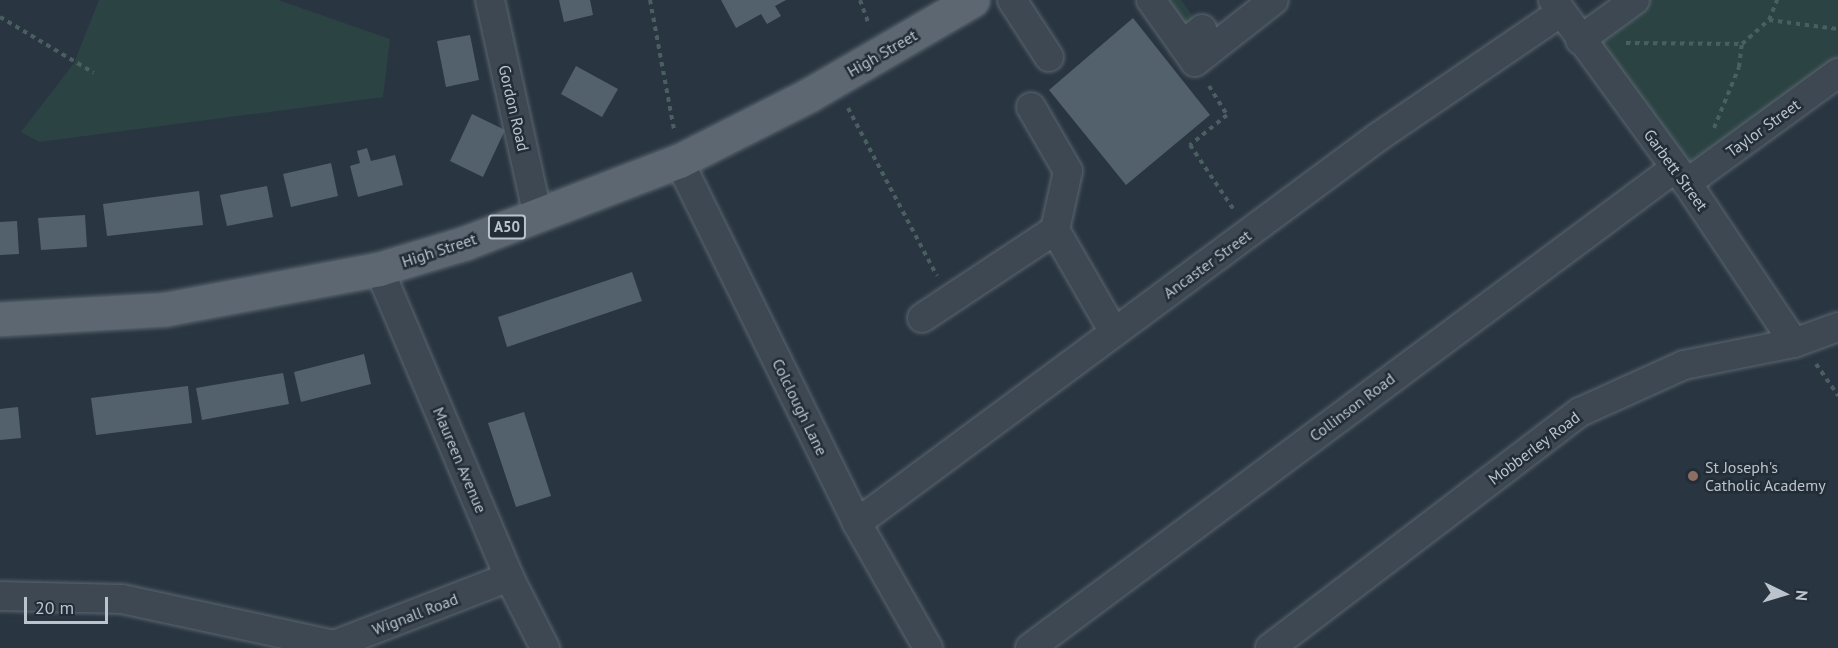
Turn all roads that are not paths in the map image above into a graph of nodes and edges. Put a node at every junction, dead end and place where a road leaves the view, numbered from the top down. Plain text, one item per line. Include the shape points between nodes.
1 (490, 0) edge
2 (972, 0) edge
3 (1012, 0) edge
4 (1151, 0) edge
5 (1274, 0) edge
6 (1635, 0) edge
7 (1557, 6) edge
8 (1580, 40) junction
9 (1049, 57) dead end
10 (1838, 73) edge
11 (1031, 107) dead end
12 (679, 161) junction
13 (1681, 176) junction
14 (538, 216) junction
15 (1055, 230) junction
16 (379, 269) junction
17 (922, 318) dead end
18 (0, 319) edge
19 (1838, 327) edge
20 (1114, 332) junction
21 (1802, 340) junction
22 (857, 523) junction
23 (509, 577) junction
24 (0, 596) edge
25 (545, 648) edge
26 (928, 648) edge
27 (1030, 648) edge
28 (1270, 648) edge

1 - 14 street, Gordon Road
2 - 12 main road, High Street / A50 via 834,81
3 - 9 street
4 - 5 street via 1193,45
6 - 8 street
7 - 8 street, Garbett Street
7 - 20 street, Ancaster Street
8 - 13 street, Garbett Street
10 - 13 street, Taylor Street
11 - 15 street via 1068,171
12 - 14 main road, High Street / A50
12 - 22 street, Colclough Lane
13 - 21 street, Garbett Street
13 - 27 street, Collinson Road
14 - 16 main road, High Street / A50
15 - 17 street
15 - 20 street
16 - 18 main road, High Street / A50 via 166,309
16 - 23 street, Maureen Avenue
19 - 21 street, Mobberley Road
20 - 22 street, Ancaster Street
21 - 28 street, Mobberley Road via 1684,365 1580,412
22 - 26 street, Colclough Lane
23 - 24 street, Wignall Road via 334,645 122,599
23 - 25 street, Maureen Avenue

